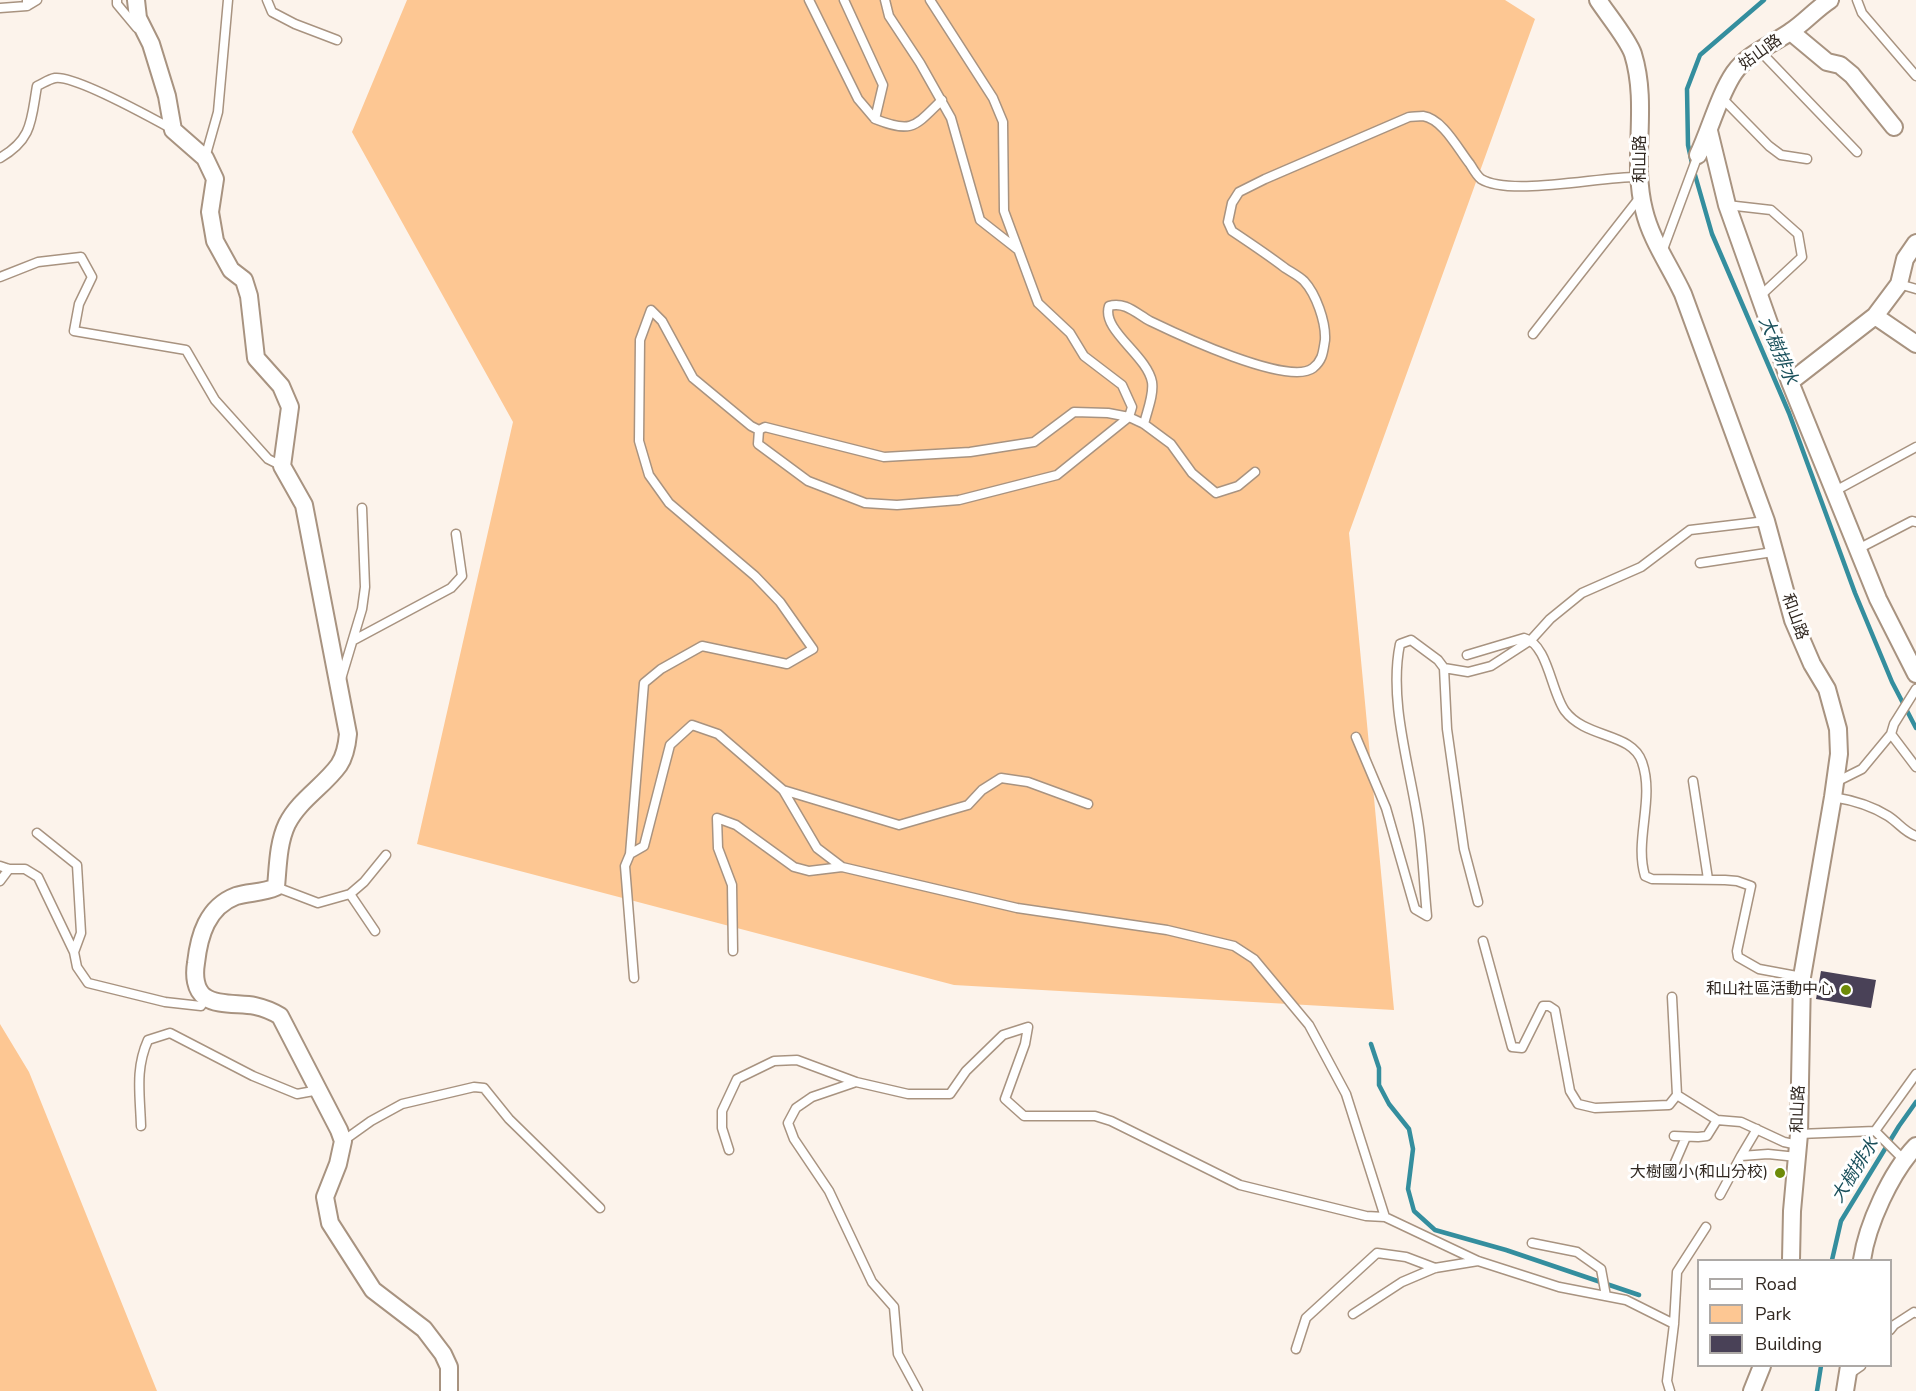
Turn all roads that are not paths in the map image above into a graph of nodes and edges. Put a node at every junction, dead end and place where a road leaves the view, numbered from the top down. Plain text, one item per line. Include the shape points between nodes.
1 (38, 0) edge
2 (117, 0) edge
3 (136, 0) edge
4 (228, 0) edge
5 (267, 0) edge
6 (809, 0) edge
7 (843, 0) edge
8 (885, 0) edge
9 (930, 0) edge
10 (1598, 0) edge
11 (1830, 0) edge
12 (1857, 0) edge
13 (27, 3) edge
14 (0, 8) edge
15 (1791, 32) junction
16 (337, 40) dead end
17 (151, 44) junction
18 (1759, 50) junction
19 (1916, 76) edge
20 (1722, 99) junction
21 (942, 100) junction
22 (875, 119) junction
23 (1894, 127) dead end
24 (173, 130) junction
25 (1709, 131) junction
26 (1857, 152) dead end
27 (1698, 155) joint
28 (0, 158) edge
29 (205, 159) junction
30 (1807, 159) dead end
31 (1639, 177) junction
32 (1641, 195) junction
33 (1727, 205) junction
34 (1916, 243) edge
35 (1017, 250) junction
36 (1662, 252) junction
37 (0, 277) edge
38 (1899, 284) junction
39 (1916, 289) edge
40 (1759, 298) junction
41 (1875, 316) junction
42 (1533, 334) dead end
43 (1916, 344) edge
44 (1790, 382) junction
45 (1129, 417) junction
46 (1144, 424) junction
47 (759, 430) junction
48 (1916, 447) edge
49 (282, 466) junction
50 (1255, 472) dead end
51 (1835, 491) junction
52 (362, 508) dead end
53 (1766, 521) junction
54 (1916, 522) edge
55 (456, 534) dead end
56 (1858, 549) junction
57 (1773, 552) junction
58 (1701, 563) dead end
59 (354, 640) junction
60 (1531, 640) junction
61 (1467, 655) dead end
62 (1444, 668) junction
63 (1916, 674) edge
64 (340, 682) junction
65 (1916, 689) edge
66 (1891, 734) junction
67 (1356, 737) dead end
68 (1916, 767) edge
69 (1693, 781) dead end
70 (783, 790) junction
71 (1834, 790) junction
72 (1088, 804) dead end
73 (37, 833) dead end
74 (1916, 837) edge
75 (630, 854) junction
76 (386, 855) dead end
77 (4, 867) edge
78 (842, 867) junction
79 (1708, 879) junction
80 (0, 881) edge
81 (276, 887) junction
82 (350, 894) junction
83 (1479, 902) dead end
84 (375, 931) dead end
85 (1483, 941) dead end
86 (733, 951) dead end
87 (74, 952) junction
88 (1802, 977) junction
89 (634, 978) dead end
90 (1672, 997) dead end
91 (206, 998) junction
92 (1916, 1074) edge
93 (856, 1082) junction
94 (319, 1090) junction
95 (1677, 1095) junction
96 (1717, 1120) junction
97 (141, 1126) dead end
98 (1757, 1128) junction
99 (1875, 1131) junction
100 (1674, 1136) dead end
101 (1686, 1137) junction
102 (343, 1141) junction
103 (1798, 1145) junction
104 (1916, 1146) edge
105 (729, 1150) dead end
106 (1741, 1156) junction
107 (1903, 1159) junction
108 (1670, 1174) dead end
109 (1720, 1195) dead end
110 (600, 1208) dead end
111 (1384, 1217) junction
112 (1706, 1227) dead end
113 (1532, 1243) dead end
114 (1791, 1259) edge
115 (1863, 1259) edge
116 (1478, 1261) junction
117 (1435, 1268) junction
118 (1606, 1296) junction
119 (1916, 1313) edge
120 (1353, 1314) dead end
121 (1674, 1324) junction
122 (1892, 1328) edge
123 (1296, 1349) dead end
124 (1761, 1367) edge
125 (449, 1391) edge
126 (918, 1391) edge
127 (1670, 1391) edge
128 (1752, 1391) edge

1 - 13 lane
2 - 17 lane
3 - 17 street via 138,18
4 - 29 lane via 218,112
5 - 16 lane via 272,12
6 - 22 lane via 858,99
7 - 22 lane via 883,85
8 - 21 lane via 889,16
9 - 35 lane via 993,98 1003,122 1004,211
10 - 31 street, 和山路 via 1632,52 1639,81
11 - 15 street, 姑山路
12 - 19 lane via 1862,13
13 - 14 lane
15 - 18 street, 姑山路
15 - 23 street via 1827,62 1840,65 1852,75
17 - 24 street
18 - 20 street, 姑山路 via 1734,73
18 - 26 lane
20 - 25 street, 姑山路
20 - 30 lane via 1769,146 1782,155
21 - 22 lane via 916,124 896,128
21 - 35 lane via 951,118 980,220
24 - 28 lane via 78,83 55,78 37,86 29,130 14,150
24 - 29 street
25 - 27 street, 姑山路
25 - 33 street
27 - 36 lane
29 - 49 street via 215,179 210,212 215,241 231,270 244,280 256,358 281,386 290,407
31 - 32 street, 和山路
31 - 46 lane via 1505,187 1480,178 1434,120 1423,116 1409,117 1265,179 1239,192 1228,222 1232,231 1304,281 1326,329 1323,358 1311,370 1297,373 1267,367 1234,358 1125,306 1109,306 1110,324 1145,365 1152,381
32 - 36 street, 和山路 via 1650,232
32 - 42 lane
33 - 40 street
33 - 40 lane via 1771,210 1798,234 1802,257
34 - 38 street via 1905,259
35 - 45 lane via 1038,303 1070,333 1084,356 1122,385 1132,406
36 - 53 street, 和山路 via 1683,294
37 - 49 lane via 38,262 81,256 92,277 79,304 74,331 186,350 215,399 268,459
38 - 39 lane
38 - 41 street
40 - 44 street
41 - 43 street
41 - 44 street
44 - 51 street
45 - 46 lane
45 - 47 lane via 1074,412 1034,442 970,452 884,457 765,427
45 - 47 lane via 1057,475 959,501 897,505 865,503 808,481 758,444
46 - 50 lane via 1171,444 1192,473 1216,493 1238,486
47 - 75 lane via 693,378 662,321 651,310 640,340 639,441 649,475 669,503 780,602 813,649 787,664 702,646 644,683
48 - 51 lane
49 - 64 street via 304,506
51 - 56 street
52 - 59 lane via 365,587
53 - 57 street, 和山路
53 - 60 lane via 1690,530 1641,567 1582,593
54 - 56 lane
55 - 59 lane via 462,576 451,588
56 - 63 street
57 - 58 lane
57 - 71 street, 和山路 via 1793,620 1827,689 1838,729
59 - 64 lane
60 - 61 lane via 1524,638
60 - 62 lane via 1491,666 1468,672
60 - 79 lane via 1540,650 1566,712 1588,730 1638,751 1647,794 1641,864 1645,876
62 - 67 lane via 1411,640 1400,644 1396,664 1400,716 1419,829 1427,916 1415,909 1386,808
62 - 83 lane via 1447,729 1464,849
64 - 81 street via 348,734 346,751 287,823 281,840
65 - 66 lane
66 - 68 lane
66 - 71 lane via 1862,769
69 - 79 lane
70 - 72 lane via 899,825 968,805 1001,778 1028,782
70 - 75 lane via 718,734 692,725 670,745 644,846
70 - 78 lane via 817,848
71 - 74 lane via 1889,817
71 - 88 street, 和山路
73 - 87 lane via 77,865 81,933
75 - 89 lane via 625,866
76 - 82 lane
77 - 80 lane
77 - 87 lane via 24,869 38,877
78 - 86 lane via 809,871 794,867 736,825 717,818 718,848 732,885
78 - 111 lane via 1017,908 1167,930 1234,946 1254,959 1309,1025 1346,1094
79 - 88 lane via 1751,886 1738,957 1759,969
81 - 82 lane via 318,903
81 - 91 street via 235,896 206,920 194,972 198,989
82 - 84 lane
85 - 95 lane via 1512,1047 1522,1048 1542,1006 1555,1010 1570,1091 1578,1104 1595,1108 1669,1105
87 - 91 lane via 77,967 87,982 165,1002 201,1006
88 - 103 street, 和山路
90 - 95 lane
91 - 94 street via 268,1009 280,1016
92 - 99 lane
93 - 105 lane via 797,1060 774,1061 737,1079 722,1111 722,1128
93 - 111 lane via 908,1094 950,1094 966,1071 1003,1035 1028,1027 1005,1099 1024,1116 1095,1116 1240,1185
93 - 126 lane via 812,1097 796,1108 788,1123 794,1139 830,1191 872,1282 894,1307 898,1354
94 - 97 lane via 297,1094 170,1033 148,1040 141,1055
94 - 102 street
95 - 96 lane
96 - 98 lane
96 - 101 lane via 1707,1136
98 - 103 lane
98 - 106 lane
99 - 103 lane
99 - 107 lane
100 - 101 lane
101 - 108 lane
102 - 110 lane via 402,1104 484,1088 509,1119
102 - 125 street via 325,1197 330,1223 373,1290 424,1329 443,1354 449,1367
103 - 106 lane via 1768,1154
103 - 114 street, 和山路
104 - 107 street
106 - 109 lane
107 - 115 street via 1875,1215
111 - 116 lane
112 - 121 lane via 1677,1272
113 - 118 lane via 1577,1252 1601,1269
116 - 117 lane
116 - 118 lane via 1559,1287
117 - 120 lane via 1402,1282
117 - 123 lane via 1406,1257 1377,1253 1306,1318
118 - 121 lane via 1626,1300
119 - 122 lane
121 - 127 lane via 1667,1381
124 - 128 street

